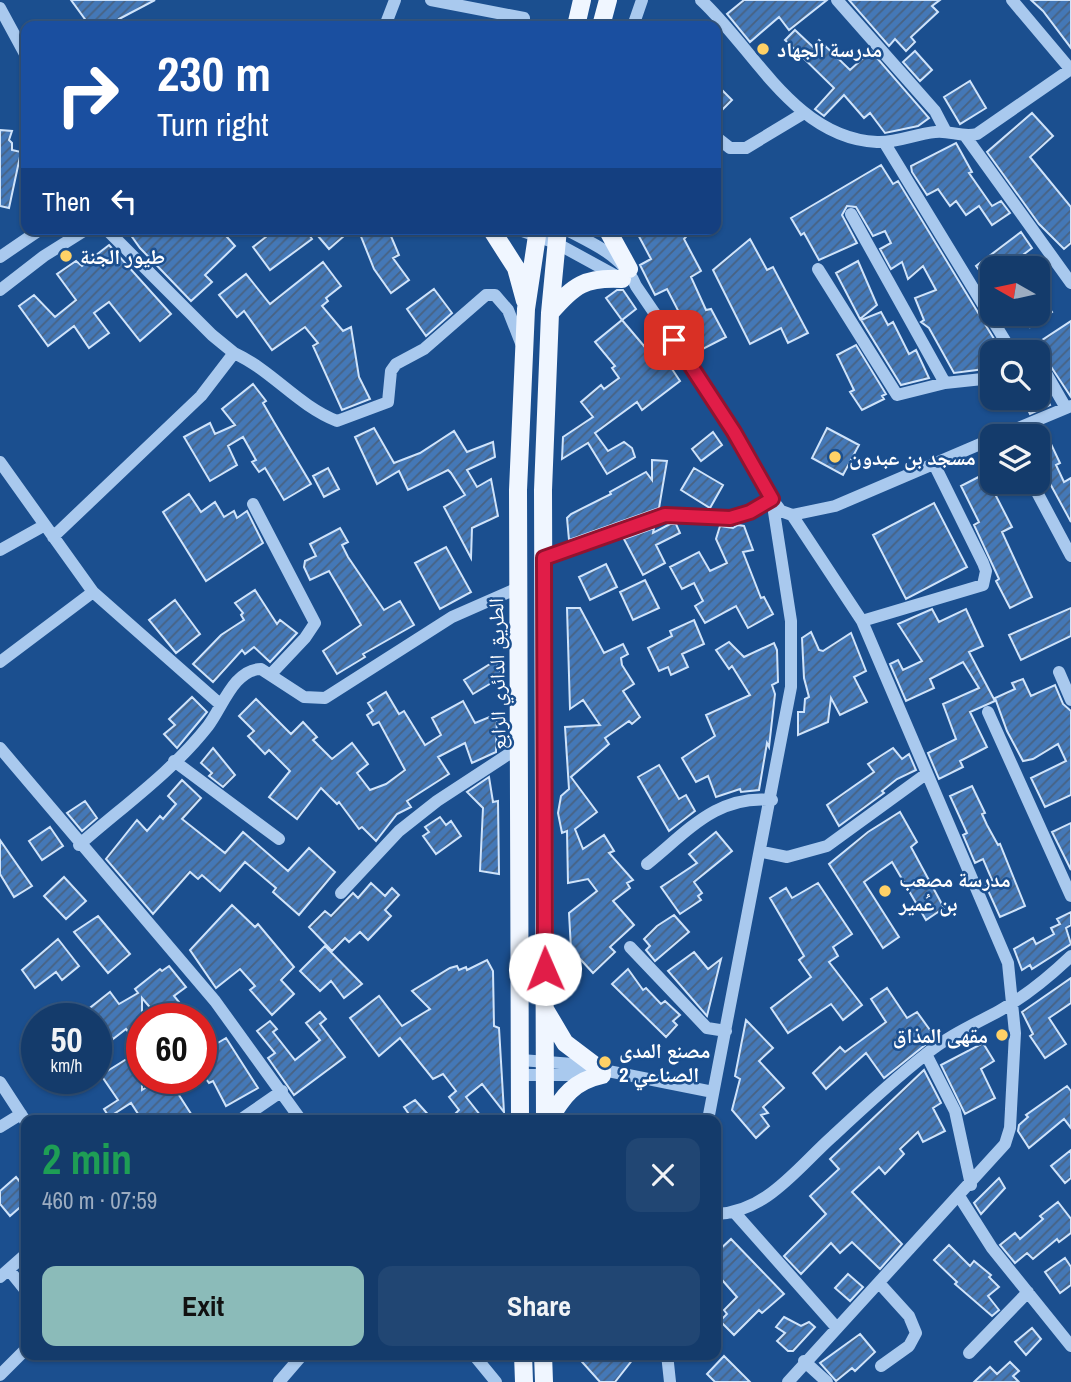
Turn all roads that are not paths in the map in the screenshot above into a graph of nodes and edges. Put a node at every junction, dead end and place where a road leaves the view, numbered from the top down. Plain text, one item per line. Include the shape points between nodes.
1 (395, 0) edge
2 (431, 0) edge
3 (582, 0) edge
4 (607, 0) edge
5 (642, 0) edge
6 (701, 0) edge
7 (837, 0) edge
8 (1012, 0) edge
9 (0, 8) edge
10 (524, 18) dead end
11 (387, 21) edge
12 (577, 21) edge
13 (602, 21) edge
14 (635, 21) edge
15 (720, 21) edge
16 (721, 22) edge
17 (21, 47) edge
18 (1071, 70) edge
19 (804, 113) junction
20 (946, 132) junction
21 (966, 137) junction
22 (721, 141) edge
23 (884, 142) junction
24 (851, 214) dead end
25 (32, 235) edge
26 (77, 235) edge
27 (112, 235) edge
28 (495, 235) edge
29 (538, 235) edge
30 (560, 235) edge
31 (562, 235) edge
32 (610, 235) edge
33 (0, 257) edge
34 (818, 269) dead end
35 (629, 278) junction
36 (1071, 283) edge
37 (0, 290) edge
38 (526, 309) junction
39 (550, 313) junction
40 (1005, 340) edge
41 (523, 352) junction
42 (234, 353) junction
43 (980, 379) edge
44 (1050, 379) edge
45 (945, 383) junction
46 (1069, 407) edge
47 (1030, 424) edge
48 (980, 444) edge
49 (0, 462) edge
50 (934, 464) junction
51 (1038, 494) edge
52 (772, 499) junction
53 (253, 504) dead end
54 (792, 515) junction
55 (45, 525) junction
56 (53, 537) junction
57 (0, 550) edge
58 (1071, 556) edge
59 (544, 558) junction
60 (518, 588) junction
61 (93, 592) junction
62 (862, 621) junction
63 (0, 662) edge
64 (1059, 672) dead end
65 (271, 674) junction
66 (1071, 700) edge
67 (221, 705) junction
68 (988, 712) dead end
69 (521, 746) junction
70 (0, 748) edge
71 (174, 761) junction
72 (926, 774) junction
73 (772, 800) junction
74 (279, 839) dead end
75 (79, 845) junction
76 (762, 852) junction
77 (646, 864) dead end
78 (341, 893) dead end
79 (1071, 896) edge
80 (631, 947) dead end
81 (1071, 956) edge
82 (1013, 1003) junction
83 (545, 1009) junction
84 (726, 1031) junction
85 (926, 1054) junction
86 (521, 1068) junction
87 (545, 1068) junction
88 (606, 1073) junction
89 (0, 1082) edge
90 (282, 1091) junction
91 (713, 1092) junction
92 (22, 1115) edge
93 (247, 1115) edge
94 (298, 1115) edge
95 (520, 1115) edge
96 (547, 1115) edge
97 (550, 1115) edge
98 (709, 1115) edge
99 (21, 1119) edge
100 (0, 1127) edge
101 (971, 1185) junction
102 (959, 1196) junction
103 (735, 1213) junction
104 (721, 1214) edge
105 (21, 1259) edge
106 (5, 1273) edge
107 (880, 1284) junction
108 (21, 1287) edge
109 (1028, 1292) junction
110 (836, 1327) junction
111 (1071, 1346) edge
112 (969, 1353) dead end
113 (21, 1354) edge
114 (298, 1360) edge
115 (478, 1360) edge
116 (523, 1360) edge
117 (544, 1360) edge
118 (668, 1360) edge
119 (804, 1361) junction
120 (881, 1366) dead end
121 (0, 1375) edge
122 (279, 1382) edge
123 (496, 1382) edge
124 (524, 1382) edge
125 (544, 1382) edge
126 (670, 1382) edge
127 (788, 1382) edge
128 (827, 1382) edge

1 - 11 street
2 - 10 street
3 - 12 main road
4 - 13 main road
5 - 14 street
6 - 15 street
7 - 20 street via 935,111
8 - 18 street
9 - 17 street
16 - 19 street
18 - 21 street
19 - 22 street via 746,148 730,148
19 - 23 street via 831,130
20 - 21 street
20 - 23 street
21 - 36 street
23 - 40 street
24 - 45 street
25 - 33 street
26 - 37 street
27 - 42 street
28 - 38 main road via 516,268
29 - 38 main road, الطريق الدائري الرابع
30 - 39 main road
31 - 35 street
32 - 35 main road
34 - 45 street via 893,392 905,394
35 - 39 main road via 579,284
35 - 52 street via 715,402
38 - 41 main road, الطريق الدائري الرابع
39 - 59 main road
41 - 42 street via 508,310 495,295 486,295 424,349 396,365 391,371 388,402 337,421 307,407 271,373
41 - 60 main road, الطريق الدائري الرابع
42 - 56 street via 201,396
43 - 45 street
44 - 46 street
46 - 47 street
48 - 50 street
49 - 55 street
50 - 54 street via 835,506
50 - 62 street via 983,563 986,579 983,585
51 - 58 street
52 - 54 street via 781,511
52 - 59 street via 730,518 665,515
52 - 73 street via 793,659
53 - 65 street via 314,623
54 - 62 street
55 - 56 street
55 - 57 street
56 - 61 street
59 - 83 main road
60 - 65 street via 452,617 325,698 304,697
60 - 69 main road, الطريق الدائري الرابع
61 - 63 street
61 - 67 street
62 - 72 street
64 - 66 street
65 - 67 street via 261,669 246,673
67 - 71 street via 204,731
68 - 79 street
69 - 78 street via 399,831
69 - 86 main road, الطريق الدائري الرابع
70 - 75 street
71 - 74 street
71 - 75 street
72 - 76 street via 827,846 787,857
72 - 82 street via 1008,963
73 - 76 street
73 - 77 street via 749,797 720,808
75 - 90 street via 215,1001
76 - 84 street
80 - 84 street via 707,1028
81 - 82 street
82 - 85 street via 954,1033
82 - 101 street via 1010,1128 1005,1144
83 - 87 main road
83 - 88 main road via 565,1043
84 - 91 street
85 - 101 street via 954,1111
85 - 103 street via 780,1189
86 - 87 street
86 - 95 main road, الطريق الدائري الرابع
87 - 88 street
87 - 96 main road
88 - 91 street
88 - 97 main road via 578,1082
89 - 92 street
90 - 93 street
90 - 94 street
91 - 98 street
99 - 100 street
101 - 102 street
102 - 107 street
102 - 109 street via 992,1248
103 - 104 street
103 - 110 street
105 - 106 street
106 - 108 street
107 - 110 street
107 - 120 street via 909,1316 916,1333 909,1346
109 - 111 street
109 - 112 street
110 - 119 street
113 - 121 street
114 - 122 street
115 - 123 street
116 - 124 main road
117 - 125 main road
118 - 126 street
119 - 127 street
119 - 128 street

